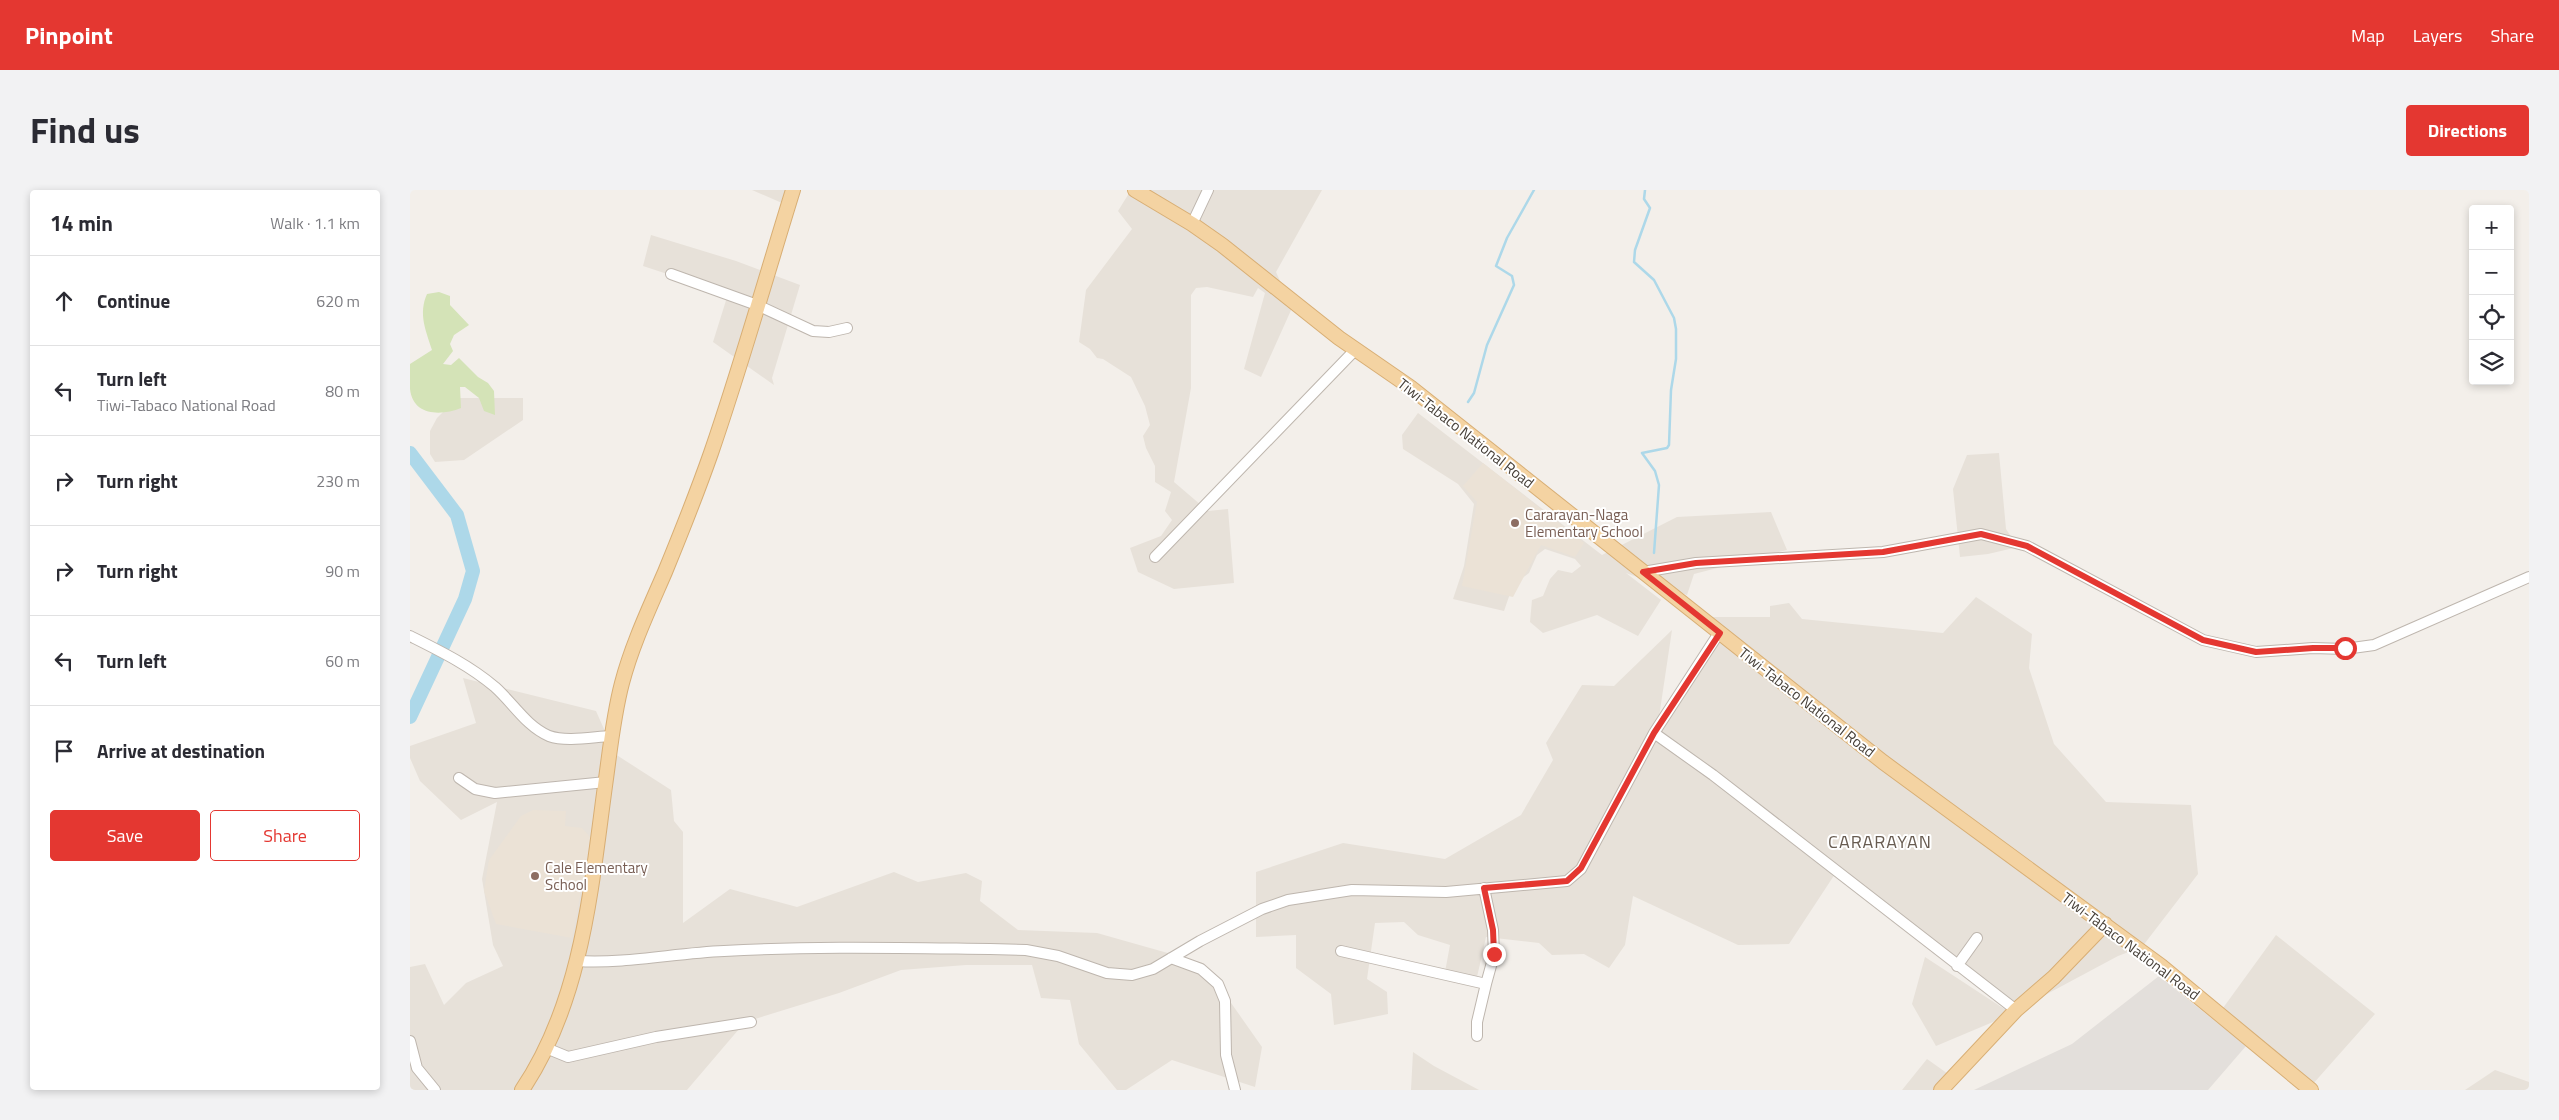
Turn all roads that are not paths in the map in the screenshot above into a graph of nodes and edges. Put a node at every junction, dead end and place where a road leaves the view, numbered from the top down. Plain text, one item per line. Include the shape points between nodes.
1 (793, 190) edge
2 (1135, 190) edge
3 (1208, 190) edge
4 (1192, 224) junction
5 (671, 274) dead end
6 (757, 305) junction
7 (847, 328) dead end
8 (1356, 350) junction
9 (1155, 557) dead end
10 (1643, 572) junction
11 (2529, 576) edge
12 (1720, 633) junction
13 (410, 636) edge
14 (1654, 733) junction
15 (610, 736) junction
16 (459, 778) dead end
17 (606, 782) junction
18 (1484, 888) junction
19 (2105, 924) junction
20 (1977, 938) dead end
21 (1341, 950) dead end
22 (1171, 958) junction
23 (577, 961) junction
24 (1958, 966) junction
25 (1486, 984) junction
26 (2016, 1010) junction
27 (751, 1022) dead end
28 (1477, 1036) dead end
29 (410, 1040) edge
30 (546, 1048) junction
31 (435, 1090) edge
32 (522, 1090) edge
33 (1235, 1090) edge
34 (1941, 1090) edge
35 (2311, 1090) edge

1 - 6 main road
2 - 4 main road, Tiwi-Tabaco National Road
3 - 4 street
4 - 8 main road, Tiwi-Tabaco National Road
5 - 6 street
6 - 7 street via 813,331
6 - 15 main road via 711,453 634,644
8 - 9 street
8 - 10 main road, Tiwi-Tabaco National Road via 1410,387
10 - 11 street via 1696,563 1883,552 1981,534 2027,546 2203,640 2256,652 2374,645
10 - 12 main road, Tiwi-Tabaco National Road
12 - 14 street
12 - 19 main road, Tiwi-Tabaco National Road via 1883,762
13 - 15 street via 462,662 496,688 533,726 550,736
14 - 18 street via 1581,868 1574,875 1567,881
14 - 24 street
15 - 17 main road
16 - 17 street via 476,789 495,793
17 - 23 main road
18 - 22 street via 1446,892 1352,890 1288,900 1262,909
18 - 25 street via 1493,930 1494,954
19 - 26 main road via 2054,977
19 - 35 main road, Tiwi-Tabaco National Road
20 - 24 street
21 - 25 street
22 - 23 street via 1132,976 1107,973 1026,950 990,949 774,948 630,961
22 - 33 street via 1201,969 1218,984 1225,1001 1226,1055
23 - 30 main road
24 - 26 street
25 - 28 street
26 - 34 main road
27 - 30 street via 568,1057
29 - 31 street via 417,1068
30 - 32 main road

